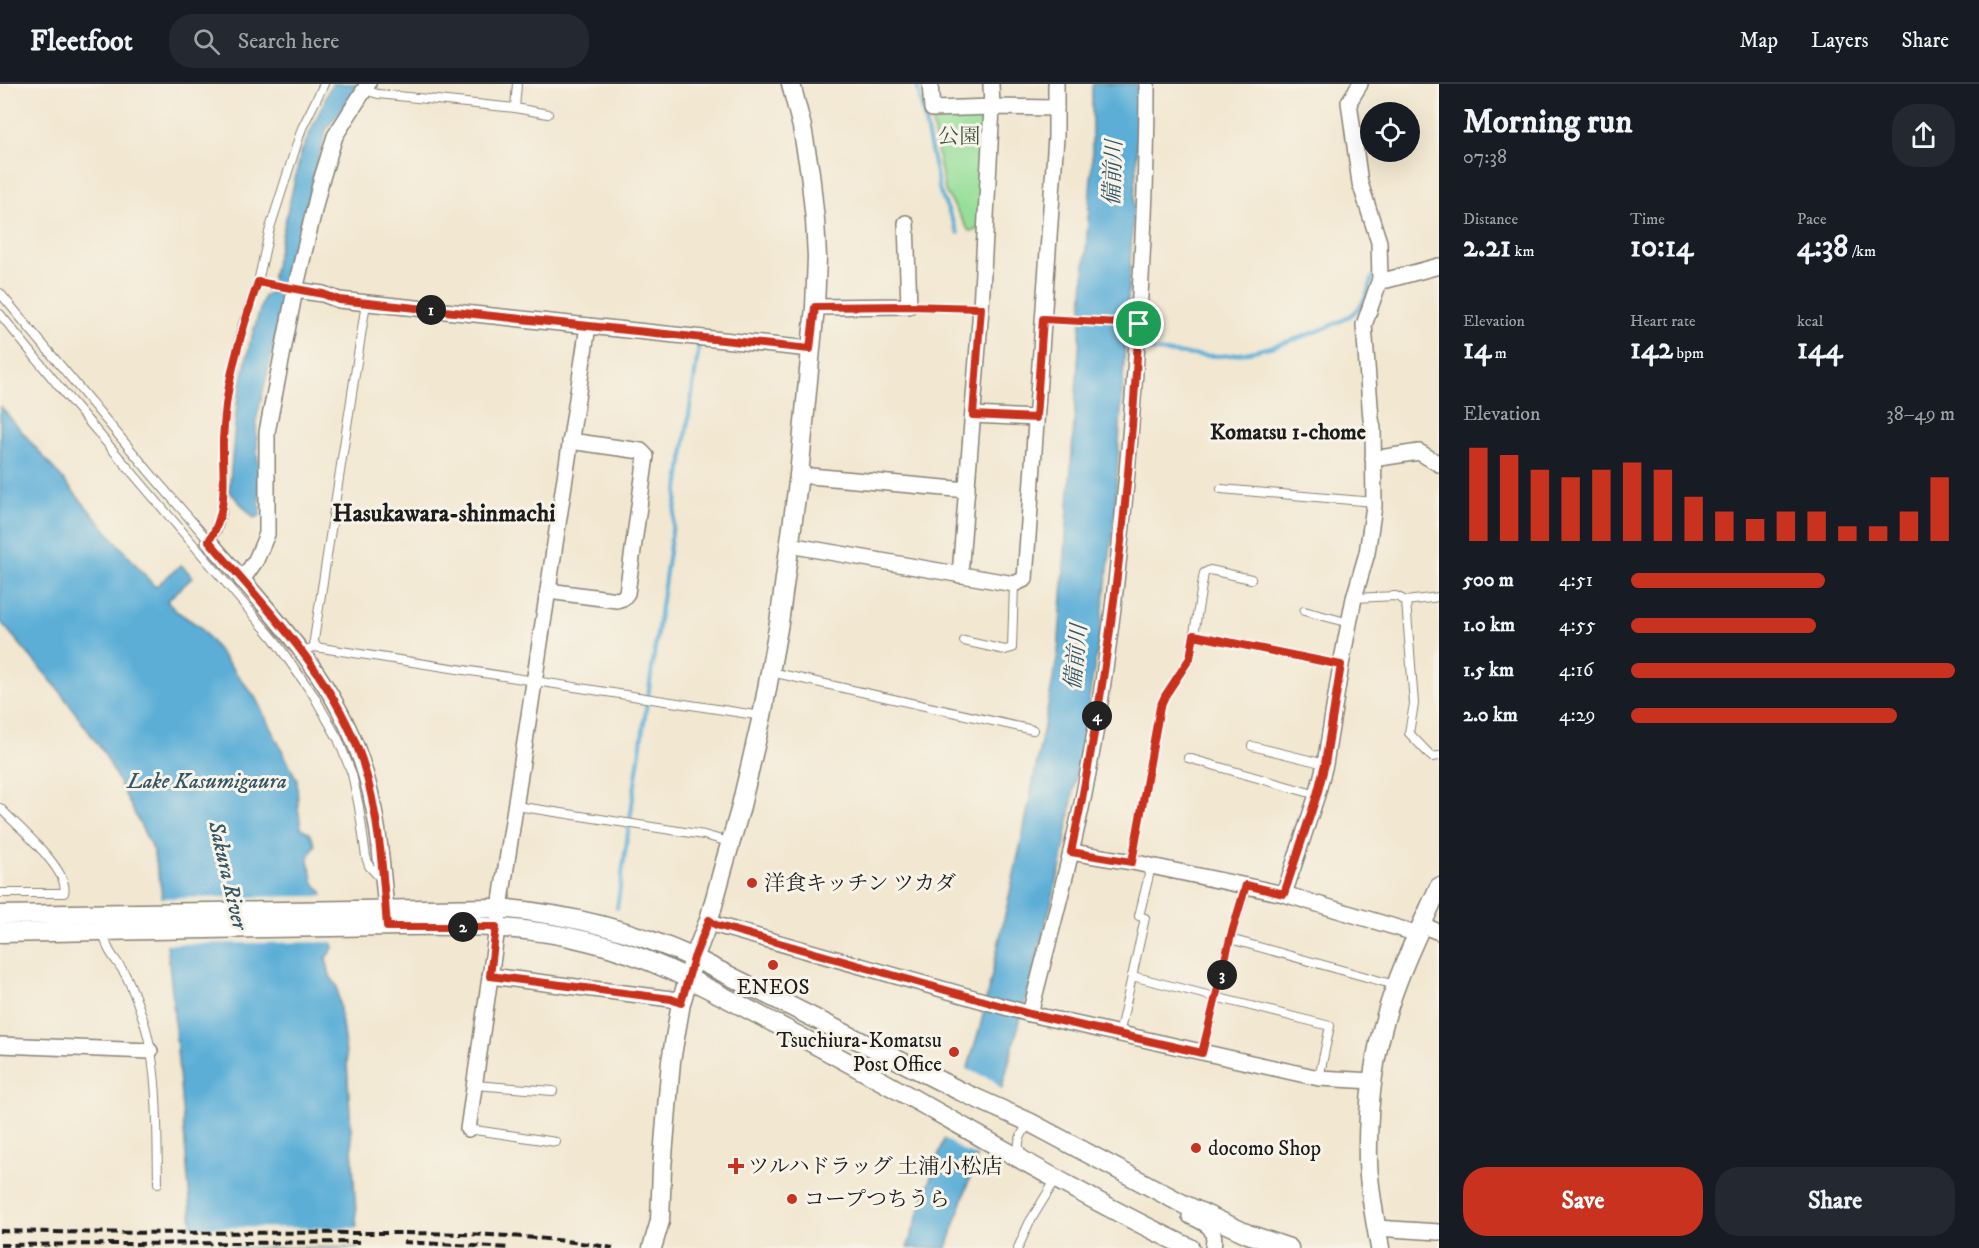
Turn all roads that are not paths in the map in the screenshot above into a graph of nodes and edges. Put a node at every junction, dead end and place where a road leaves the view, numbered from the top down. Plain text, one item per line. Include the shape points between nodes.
1 (324, 84) edge
2 (517, 84) edge
3 (791, 84) edge
4 (930, 84) edge
5 (991, 84) edge
6 (1056, 84) edge
7 (1147, 84) edge
8 (1360, 84) edge
9 (367, 85) edge
10 (992, 106) junction
11 (515, 108) junction
12 (1056, 108) junction
13 (548, 114) dead end
14 (906, 223) dead end
15 (1439, 266) edge
16 (1380, 279) junction
17 (258, 282) junction
18 (291, 289) junction
19 (0, 293) edge
20 (366, 303) junction
21 (909, 306) junction
22 (815, 307) junction
23 (981, 308) junction
24 (0, 314) edge
25 (1043, 319) junction
26 (1136, 324) junction
27 (588, 326) junction
28 (810, 349) junction
29 (973, 415) junction
30 (1036, 418) junction
31 (570, 441) junction
32 (1373, 459) junction
33 (1439, 464) edge
34 (799, 475) junction
35 (1221, 489) dead end
36 (966, 490) junction
37 (1374, 502) junction
38 (209, 541) junction
39 (789, 545) junction
40 (960, 575) junction
41 (1251, 579) dead end
42 (242, 580) junction
43 (1014, 584) junction
44 (548, 591) junction
45 (1439, 597) edge
46 (1354, 598) junction
47 (1406, 601) junction
48 (1304, 611) dead end
49 (1350, 623) junction
50 (1194, 635) junction
51 (964, 641) dead end
52 (308, 649) junction
53 (1341, 665) junction
54 (770, 672) junction
55 (535, 681) junction
56 (762, 716) junction
57 (1033, 730) dead end
58 (1252, 746) dead end
59 (1439, 756) edge
60 (1188, 758) dead end
61 (1325, 764) junction
62 (1317, 795) junction
63 (516, 806) junction
64 (0, 808) edge
65 (731, 842) junction
66 (1071, 852) junction
67 (1132, 862) junction
68 (1151, 867) junction
69 (383, 881) junction
70 (1246, 885) junction
71 (1439, 887) edge
72 (0, 893) edge
73 (1284, 894) junction
74 (499, 908) junction
75 (0, 915) edge
76 (380, 919) junction
77 (709, 920) junction
78 (108, 925) junction
79 (496, 927) junction
80 (1420, 930) junction
81 (1439, 932) edge
82 (0, 933) edge
83 (1230, 939) junction
84 (694, 958) junction
85 (490, 976) junction
86 (1132, 976) junction
87 (688, 978) junction
88 (1396, 985) junction
89 (1217, 997) junction
90 (681, 1003) junction
91 (1027, 1013) junction
92 (1119, 1035) junction
93 (0, 1045) edge
94 (150, 1051) junction
95 (1202, 1053) junction
96 (1319, 1078) junction
97 (1373, 1081) junction
98 (474, 1085) junction
99 (553, 1091) dead end
100 (1029, 1122) junction
101 (468, 1129) joint
102 (556, 1142) dead end
103 (1130, 1175) junction
104 (1056, 1180) junction
105 (158, 1183) dead end
106 (1376, 1228) junction
107 (1439, 1232) edge
108 (652, 1248) edge
109 (1018, 1248) edge
110 (1190, 1248) edge
111 (1213, 1248) edge
112 (1289, 1248) edge
113 (1380, 1248) edge

1 - 17 lane via 302,128 270,228
2 - 11 lane
3 - 22 street via 806,149 815,220
4 - 10 street via 932,109
5 - 10 street
6 - 12 street
7 - 26 street via 1146,183
8 - 16 street via 1349,102 1360,183 1379,242
9 - 11 lane via 378,94
9 - 18 street via 335,136
10 - 12 street
10 - 23 street
11 - 13 lane
12 - 25 street
14 - 21 street
15 - 16 street
16 - 32 street via 1364,325
17 - 18 lane
17 - 38 lane via 242,327 227,397 222,513
18 - 20 street
18 - 42 street via 267,432 267,534
19 - 38 lane
20 - 27 street
20 - 52 lane via 314,640
21 - 22 street
21 - 23 lane
22 - 28 street
23 - 29 street
24 - 69 lane via 300,675 326,716 352,774 366,856 369,866
25 - 26 lane
25 - 30 street
26 - 66 street via 1121,548 1099,703
27 - 28 street
27 - 31 street
28 - 34 street
29 - 30 street
29 - 36 street
30 - 43 street via 1024,579
31 - 44 street
31 - 44 street via 641,451 646,456 627,593 617,600
32 - 33 street via 1419,452
32 - 37 street
34 - 36 street
34 - 39 street
35 - 37 lane
36 - 40 street
37 - 46 street via 1367,553
38 - 42 street
39 - 40 street
39 - 54 street
40 - 43 street
41 - 50 lane via 1210,570 1204,573
42 - 52 street
43 - 51 lane via 1012,648
44 - 55 street
45 - 47 lane
46 - 47 lane via 1396,596
46 - 49 street
47 - 59 lane via 1413,704 1409,733 1432,757
48 - 49 lane
49 - 53 street
50 - 53 lane
50 - 67 lane via 1190,658 1160,707
52 - 55 lane
52 - 69 street via 362,761 376,823
53 - 61 street
54 - 56 street
54 - 57 lane
55 - 56 lane
55 - 63 street
56 - 65 street
58 - 61 lane
60 - 62 lane
61 - 62 street
62 - 73 street
63 - 65 lane
63 - 74 street
64 - 72 lane via 60,872 66,888 64,893
65 - 77 street
66 - 67 street
66 - 91 street
67 - 68 street
68 - 70 street
68 - 86 lane via 1139,916 1145,918
69 - 76 street
70 - 73 street
70 - 83 lane
71 - 80 street
73 - 80 street
74 - 76 street
74 - 79 street
74 - 84 street via 593,922 648,938
75 - 78 street
76 - 78 street
76 - 79 street
77 - 84 street
77 - 91 street
78 - 82 street
78 - 94 lane via 108,950 133,992
79 - 85 street
79 - 87 street via 590,942
80 - 81 street
80 - 88 street
83 - 88 lane
83 - 89 lane
84 - 87 street
84 - 100 street
85 - 90 street
85 - 98 street
86 - 89 lane
86 - 92 lane
87 - 90 street
87 - 104 street via 850,1063
88 - 97 street via 1380,1038
89 - 95 lane
89 - 96 lane via 1330,1026
90 - 108 street via 671,1061 660,1221
91 - 92 street
92 - 95 street
93 - 94 street
94 - 105 lane
95 - 96 street
96 - 97 street
97 - 106 street via 1368,1162
98 - 99 lane
98 - 101 street
100 - 103 street
100 - 104 lane via 1020,1138 1019,1150 1055,1174
101 - 102 lane
103 - 111 street via 1145,1194 1212,1229
103 - 112 street via 1248,1234
104 - 109 lane
104 - 110 street
106 - 107 street
106 - 113 street

